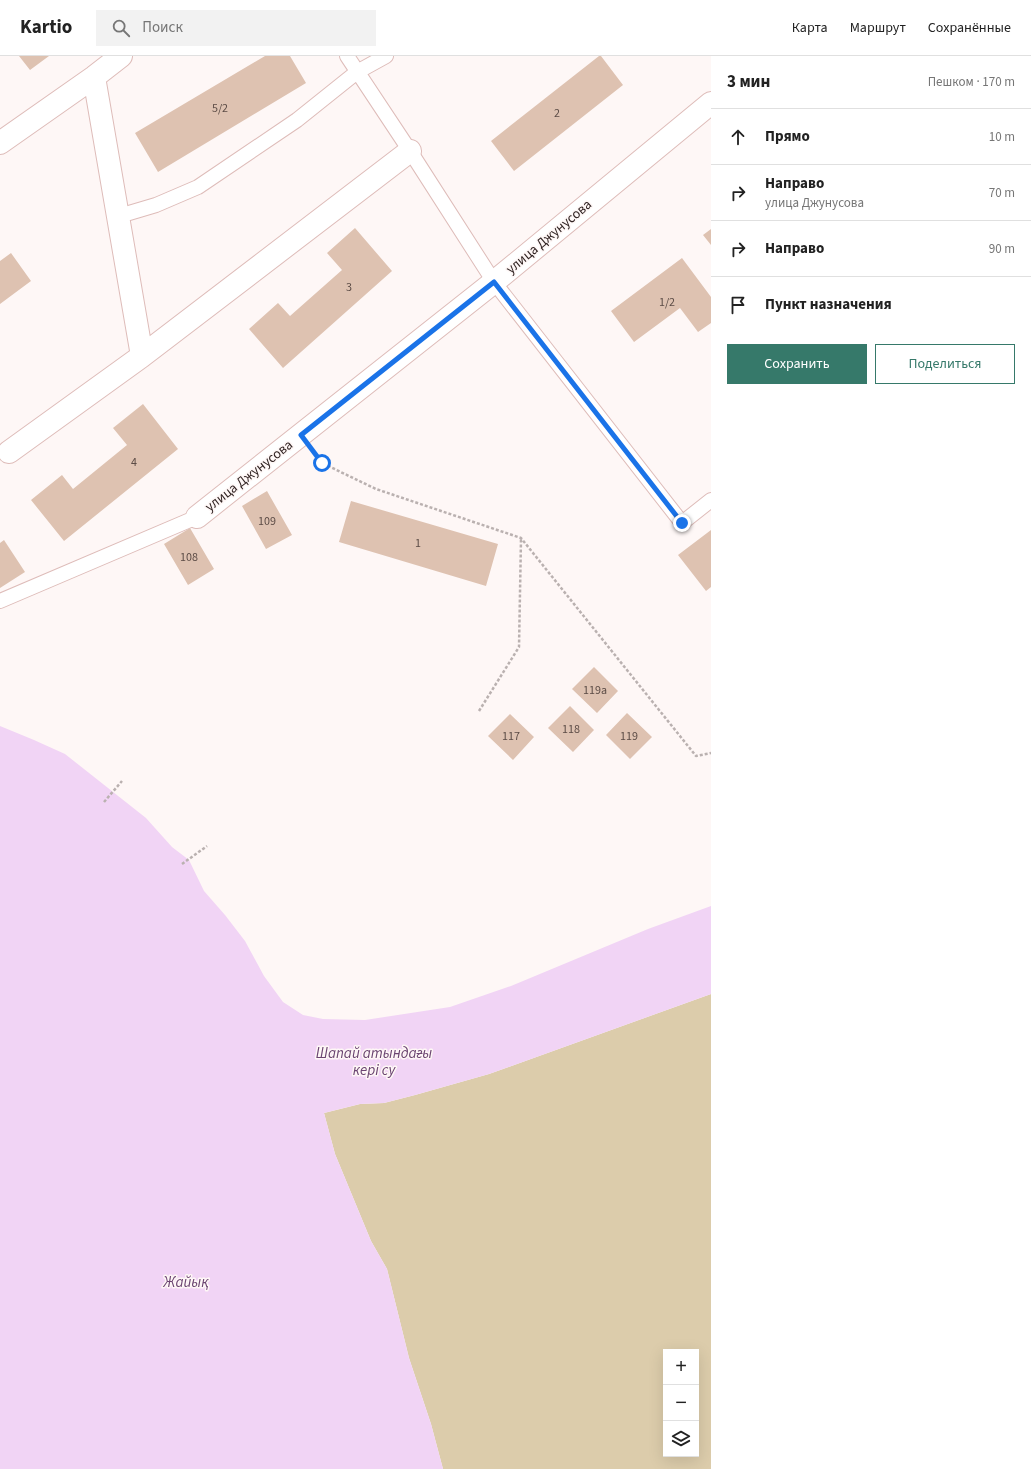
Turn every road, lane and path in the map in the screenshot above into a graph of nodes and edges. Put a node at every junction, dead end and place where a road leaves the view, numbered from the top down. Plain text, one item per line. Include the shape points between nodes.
1 (121, 56) edge
2 (347, 56) edge
3 (386, 56) edge
4 (357, 72) junction
5 (94, 77) junction
6 (711, 103) edge
7 (0, 143) edge
8 (410, 151) junction
9 (119, 216) junction
10 (494, 282) junction
11 (142, 356) junction
12 (301, 435) junction
13 (9, 452) dead end
14 (711, 500) edge
15 (197, 517) joint
16 (521, 538) junction
17 (0, 601) edge
18 (479, 712) dead end
19 (711, 753) edge
20 (122, 781) dead end
21 (104, 802) dead end
22 (207, 846) dead end
23 (182, 864) dead end

1 - 5 street
2 - 4 lane
3 - 4 lane
4 - 8 lane
4 - 9 lane via 297,120 198,187 156,205
5 - 7 street
5 - 9 street
6 - 10 street, улица Джунусова
8 - 10 lane
8 - 11 street
9 - 11 street
10 - 12 street, улица Джунусова
10 - 14 lane via 682,523
11 - 13 street
12 - 15 street, улица Джунусова
12 - 16 path via 322,463 376,489
15 - 17 lane
16 - 18 path via 519,647
16 - 19 path via 696,756
20 - 21 path
22 - 23 path

